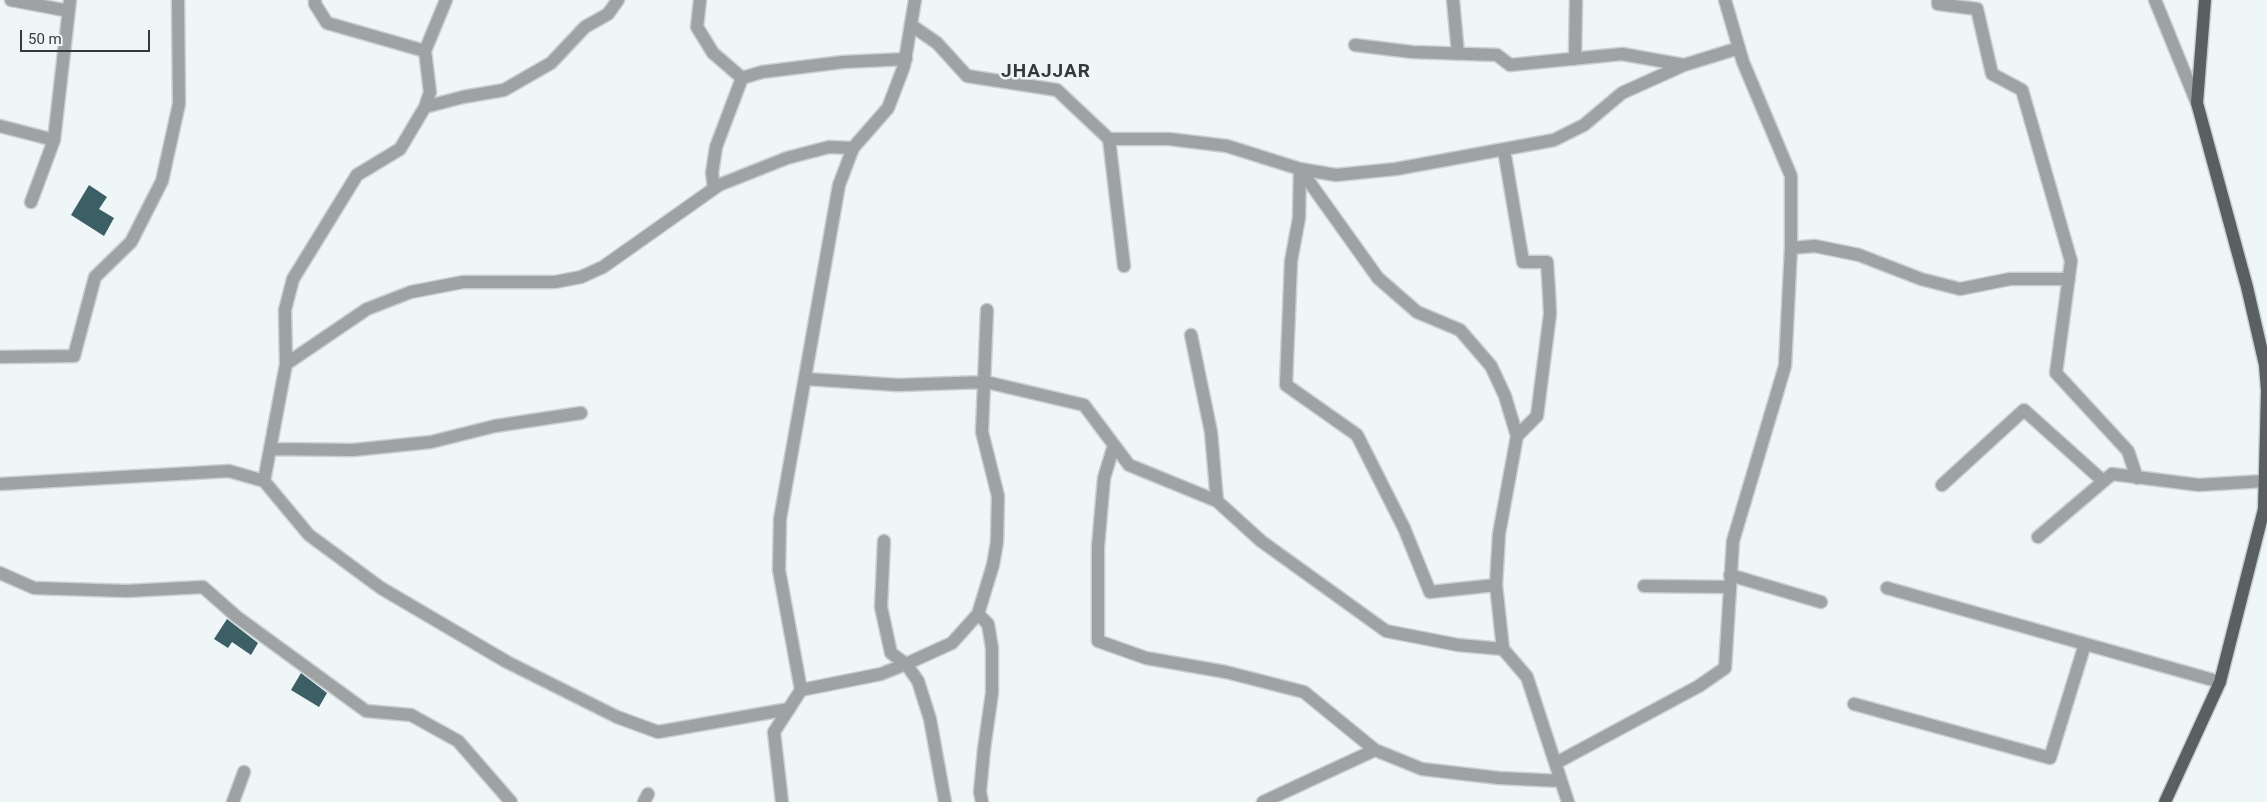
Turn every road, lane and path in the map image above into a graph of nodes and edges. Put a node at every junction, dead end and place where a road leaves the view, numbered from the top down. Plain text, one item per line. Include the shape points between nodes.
1 (11, 0) edge
2 (178, 0) edge
3 (315, 0) edge
4 (446, 0) edge
5 (618, 0) edge
6 (700, 0) edge
7 (915, 0) edge
8 (1453, 0) edge
9 (1576, 0) edge
10 (1726, 0) edge
11 (1938, 0) edge
12 (2155, 0) edge
13 (2205, 0) edge
14 (70, 5) edge
15 (911, 25) junction
16 (1355, 45) dead end
17 (1739, 48) junction
18 (425, 51) junction
19 (1458, 54) junction
20 (906, 59) junction
21 (1575, 59) junction
22 (1684, 65) junction
23 (742, 78) junction
24 (2197, 103) junction
25 (425, 107) junction
26 (0, 126) edge
27 (1109, 139) junction
28 (54, 140) junction
29 (853, 148) junction
30 (1504, 150) junction
31 (1300, 169) junction
32 (714, 188) junction
33 (31, 202) dead end
34 (1791, 248) junction
35 (1124, 266) dead end
36 (2069, 279) junction
37 (987, 310) dead end
38 (1191, 335) dead end
39 (0, 357) edge
40 (286, 364) junction
41 (2266, 366) edge
42 (806, 379) junction
43 (986, 382) junction
44 (2267, 391) edge
45 (581, 413) dead end
46 (1517, 436) junction
47 (1114, 445) junction
48 (2266, 448) edge
49 (270, 449) junction
50 (2137, 478) junction
51 (264, 481) junction
52 (2103, 481) junction
53 (2265, 481) junction
54 (0, 484) edge
55 (1942, 485) dead end
56 (1217, 501) junction
57 (2038, 537) dead end
58 (884, 541) dead end
59 (0, 574) edge
60 (1730, 581) junction
61 (1496, 585) junction
62 (1644, 586) dead end
63 (1887, 588) dead end
64 (1821, 602) dead end
65 (978, 614) junction
66 (2084, 644) junction
67 (1503, 649) junction
68 (906, 664) junction
69 (2220, 682) junction
70 (801, 690) junction
71 (1854, 704) dead end
72 (789, 709) junction
73 (1375, 750) junction
74 (1556, 763) junction
75 (244, 772) dead end
76 (1561, 780) junction
77 (233, 802) edge
78 (511, 802) edge
79 (782, 802) edge
80 (944, 802) edge
81 (982, 802) edge
82 (1263, 802) edge
83 (1568, 802) edge
84 (2165, 802) edge

1 - 14 street
2 - 39 street via 179,104 162,181 131,242 95,276 74,356
3 - 18 street via 327,23
4 - 18 street
5 - 25 street via 608,14 585,27 551,63 504,90 463,96
6 - 23 street via 697,27 713,53
7 - 15 street
8 - 19 street
9 - 21 street
10 - 17 street
11 - 36 street via 1938,4 1977,9 1992,74 2022,90 2071,261
12 - 24 street
13 - 24 main road
14 - 28 street
15 - 20 street
15 - 27 street via 937,43 967,76 1057,90
16 - 19 street
17 - 22 street
17 - 34 street via 1791,176
18 - 25 street via 430,92
19 - 21 street via 1497,56 1510,65
20 - 23 street via 843,62 762,72
20 - 29 street via 888,108
21 - 22 street via 1622,54
22 - 30 street via 1622,93 1584,125 1554,140
23 - 32 street via 716,147 712,172
24 - 41 main road via 2248,287
25 - 40 street via 400,149 356,175 293,280 285,310
26 - 28 street
27 - 31 street via 1169,138 1227,146
27 - 35 street
28 - 33 street
29 - 32 street via 829,147 787,158
29 - 42 street via 839,185
30 - 31 street via 1396,169 1336,175
30 - 46 street via 1523,262 1547,262 1550,314 1537,416
31 - 46 street via 1378,278 1417,312 1460,330 1491,366 1505,396
31 - 61 street via 1299,218 1291,261 1286,385 1357,435 1404,528 1430,592
32 - 40 street via 603,267 581,277 555,282 463,282 411,292 367,309
34 - 36 street via 1815,246 1859,255 1960,289 2010,278
34 - 60 street via 1785,366 1733,541
36 - 50 street via 2056,373 2128,452
37 - 43 street
38 - 56 street via 1211,432
40 - 49 street
41 - 44 main road
42 - 43 street via 898,385
42 - 70 street via 780,519 779,570
43 - 47 street via 1084,405
43 - 65 street via 982,432 998,496 997,542
44 - 48 main road
45 - 49 street via 494,426 431,442 353,450
46 - 61 street via 1499,534
47 - 56 street via 1129,465
47 - 73 street via 1104,478 1098,547 1098,641 1146,658 1226,672 1304,692
48 - 53 main road
49 - 51 street
50 - 52 street via 2112,474
50 - 53 street via 2199,485
51 - 54 street via 229,471
51 - 72 street via 309,534 381,588 506,662 617,717 658,732
52 - 55 street via 2024,410
52 - 57 street
53 - 69 main road via 2264,509
56 - 67 street via 1261,541 1386,631 1458,645
58 - 68 street via 880,607 891,653
59 - 78 street via 34,588 127,591 203,588 366,711 410,715 458,741
60 - 62 street
60 - 64 street
60 - 74 street via 1725,668 1699,686
61 - 67 street
63 - 66 street
65 - 68 street via 952,643
65 - 81 street via 988,624 992,648 992,693 980,792
66 - 69 street
66 - 71 street via 2050,758
67 - 74 street via 1527,677
68 - 70 street via 881,674
68 - 80 street via 918,681 930,719
69 - 84 main road
70 - 72 street
72 - 79 street via 774,732
73 - 76 street via 1422,769 1498,778
73 - 82 street
74 - 76 street
75 - 77 street
76 - 83 street

